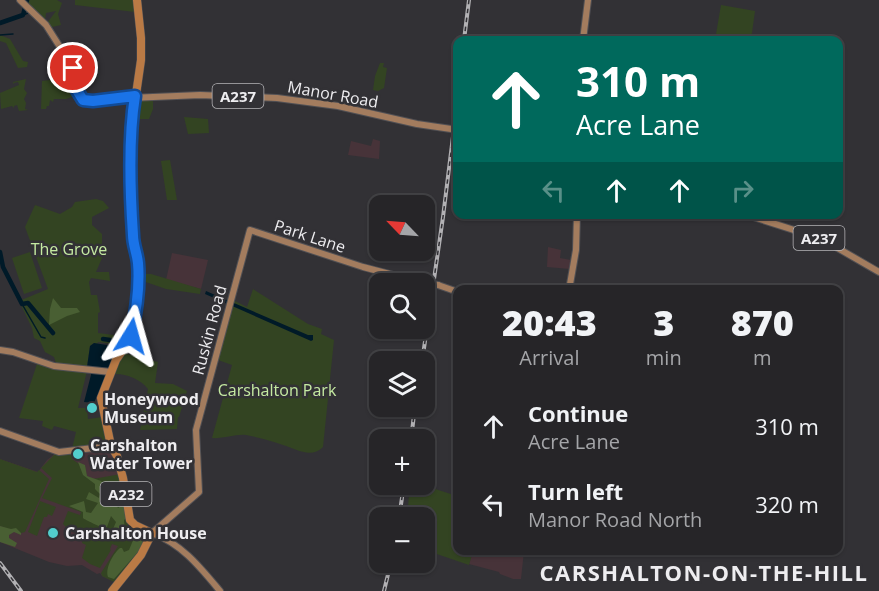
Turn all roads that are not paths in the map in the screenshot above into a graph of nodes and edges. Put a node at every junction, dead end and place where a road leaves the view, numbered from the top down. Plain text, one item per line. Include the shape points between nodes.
1 (20, 0) edge
2 (137, 0) edge
3 (588, 0) edge
4 (584, 36) edge
5 (72, 67) junction
6 (139, 83) junction
7 (135, 96) junction
8 (145, 96) junction
9 (86, 100) junction
10 (453, 130) edge
11 (578, 219) edge
12 (760, 219) edge
13 (250, 230) joint
14 (879, 272) edge
15 (387, 273) edge
16 (435, 285) edge
17 (570, 285) edge
18 (453, 291) edge
19 (0, 350) edge
20 (111, 372) junction
21 (0, 431) edge
22 (111, 446) junction
23 (152, 532) junction
24 (112, 591) edge
25 (220, 591) edge

1 - 5 main road via 51,31
2 - 6 highway, A232 via 141,38
3 - 4 main road
5 - 9 main road
5 - 9 main road via 75,87
6 - 7 highway, A232
6 - 8 highway
7 - 8 main road, Manor Road / A237
7 - 9 main road, A237
7 - 20 highway, A232 via 131,129 138,266 133,327
8 - 10 main road, Manor Road / A237 via 280,98
11 - 17 main road
12 - 14 main road, A237 via 822,239
13 - 15 main road, Park Lane
13 - 23 main road, Ruskin Road via 196,430 199,490
16 - 18 main road, Park Lane
19 - 20 main road via 53,365
20 - 22 highway, A232 via 102,392
21 - 22 main road via 59,452
22 - 23 highway, A232 via 120,465 130,520
23 - 24 highway via 141,555
23 - 25 main road via 186,552

